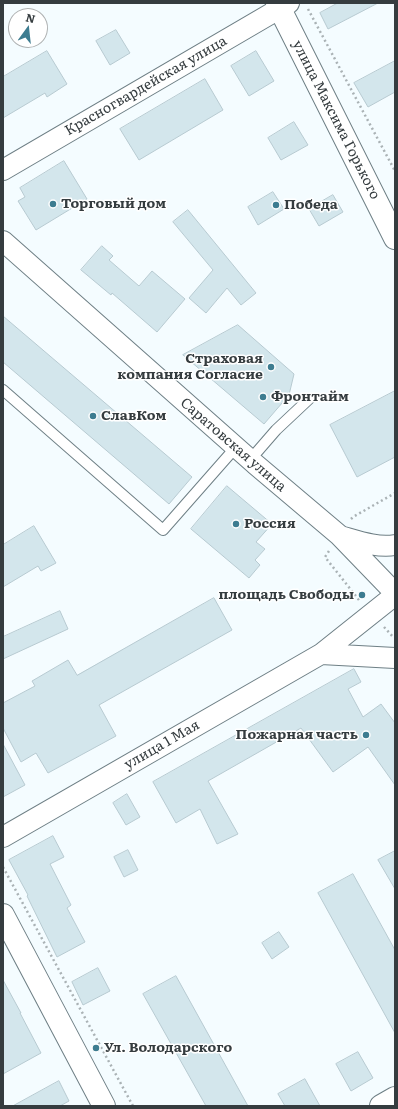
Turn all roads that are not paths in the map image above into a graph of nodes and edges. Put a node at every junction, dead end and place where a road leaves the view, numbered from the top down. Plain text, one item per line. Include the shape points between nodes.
1 (282, 5) edge
2 (3, 170) edge
3 (395, 238) edge
4 (3, 241) edge
5 (3, 390) edge
6 (309, 399) dead end
7 (243, 454) junction
8 (339, 536) junction
9 (395, 545) edge
10 (395, 594) edge
11 (321, 654) junction
12 (395, 658) edge
13 (3, 837) edge
14 (3, 915) edge
15 (395, 1098) edge
16 (104, 1106) edge
17 (381, 1106) edge

1 - 2 street, Красногвардейская улица
1 - 3 main road, улица Максима Горького
4 - 7 street, Саратовская улица
5 - 7 lane via 163,530
6 - 7 lane via 276,430
7 - 8 street, Саратовская улица
8 - 9 street via 366,543
8 - 10 street, Саратовская улица
10 - 11 street, улица 1 Мая
11 - 12 street
11 - 13 street, улица 1 Мая
14 - 16 main road
15 - 17 main road

